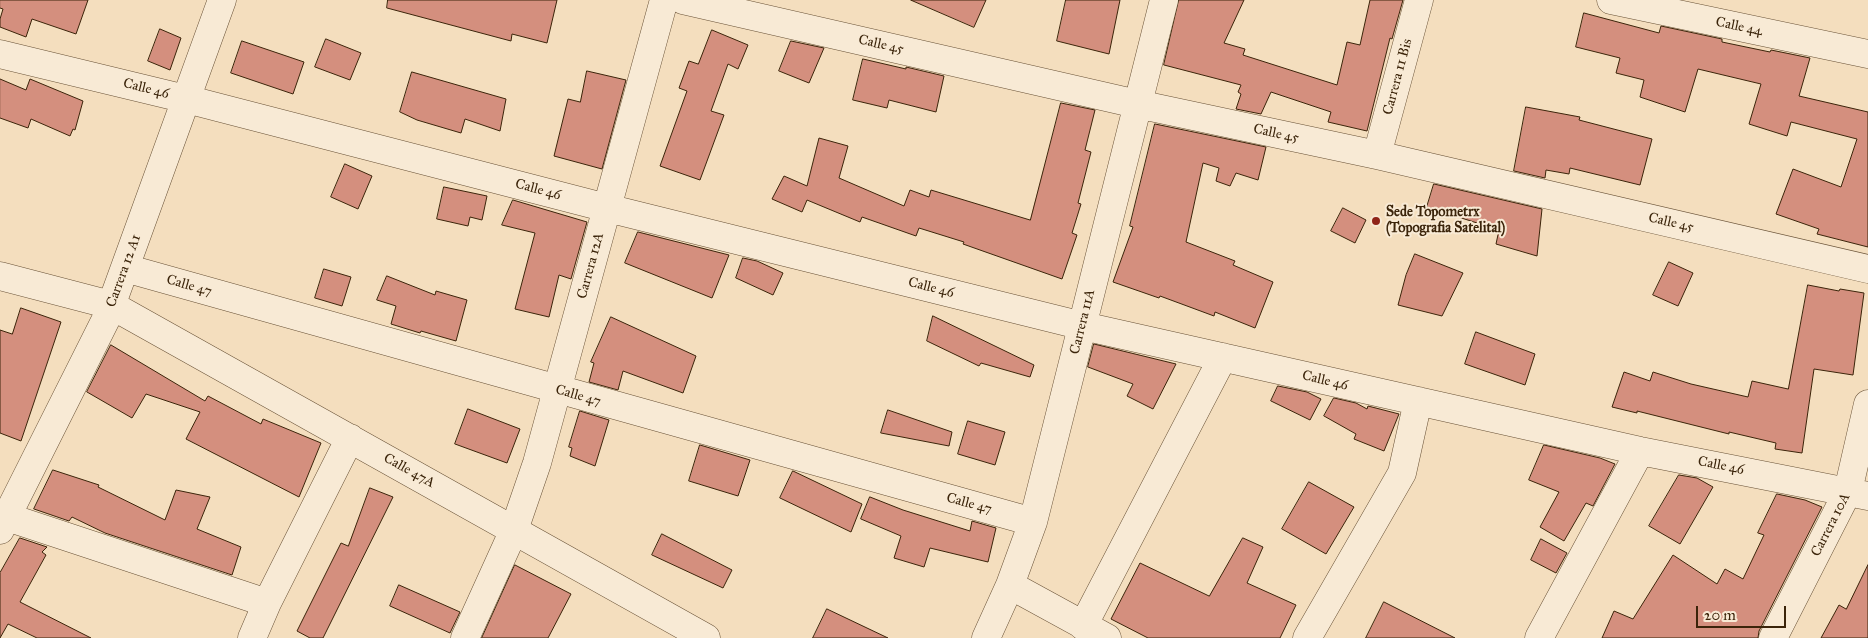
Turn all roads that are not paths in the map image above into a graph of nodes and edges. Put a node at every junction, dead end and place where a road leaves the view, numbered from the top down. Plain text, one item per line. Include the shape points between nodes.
1 (222, 0) edge
2 (664, 0) edge
3 (683, 0) edge
4 (1164, 0) edge
5 (1419, 0) edge
6 (1611, 0) edge
7 (1667, 6) edge
8 (0, 54) edge
9 (1868, 54) edge
10 (186, 99) junction
11 (1137, 104) junction
12 (1377, 155) junction
13 (607, 208) junction
14 (125, 268) junction
15 (1868, 269) edge
16 (0, 276) edge
17 (112, 304) junction
18 (1083, 326) junction
19 (1223, 357) junction
20 (557, 390) junction
21 (1418, 401) junction
22 (1868, 404) edge
23 (350, 438) junction
24 (1640, 450) junction
25 (1858, 493) edge
26 (1033, 522) junction
27 (4, 524) edge
28 (514, 530) junction
29 (1010, 585) junction
30 (267, 603) junction
31 (1095, 632) edge
32 (252, 638) edge
33 (465, 638) edge
34 (706, 638) edge
35 (986, 638) edge
36 (1307, 638) edge
37 (1540, 638) edge
38 (1773, 638) edge

1 - 10 street, Carrera 12 A1
2 - 13 street, Carrera 12A
3 - 11 street, Calle 45
4 - 11 street, Carrera 11A
5 - 12 street, Carrera 11 Bis
6 - 7 street, Calle 44
7 - 9 street, Calle 44
8 - 10 street, Calle 46
10 - 13 street, Calle 46
10 - 14 street, Carrera 12 A1
11 - 12 street, Calle 45
11 - 18 street, Carrera 11A
12 - 15 street, Calle 45
13 - 18 street, Calle 46
13 - 20 street, Carrera 12A
14 - 17 street, Carrera 12 A1
14 - 20 street, Calle 47
16 - 17 street
17 - 23 street, Calle 47A
17 - 27 street, Carrera 12 A1
18 - 19 street, Calle 46
18 - 26 street, Carrera 11A
19 - 21 street, Calle 46
19 - 31 street
20 - 26 street, Calle 47
20 - 28 street, Carrera 12A
21 - 24 street, Calle 46
21 - 36 street via 1402,473
22 - 25 street, Carrera 10A
23 - 28 street, Calle 47A
23 - 30 street
24 - 25 street, Calle 46
24 - 37 street
25 - 38 street, Carrera 10A
26 - 29 street, Carrera 11A
27 - 30 street
28 - 33 street, Carrera 12A
28 - 34 street, Calle 47A
29 - 31 street
29 - 35 street, Carrera 11A
30 - 32 street

